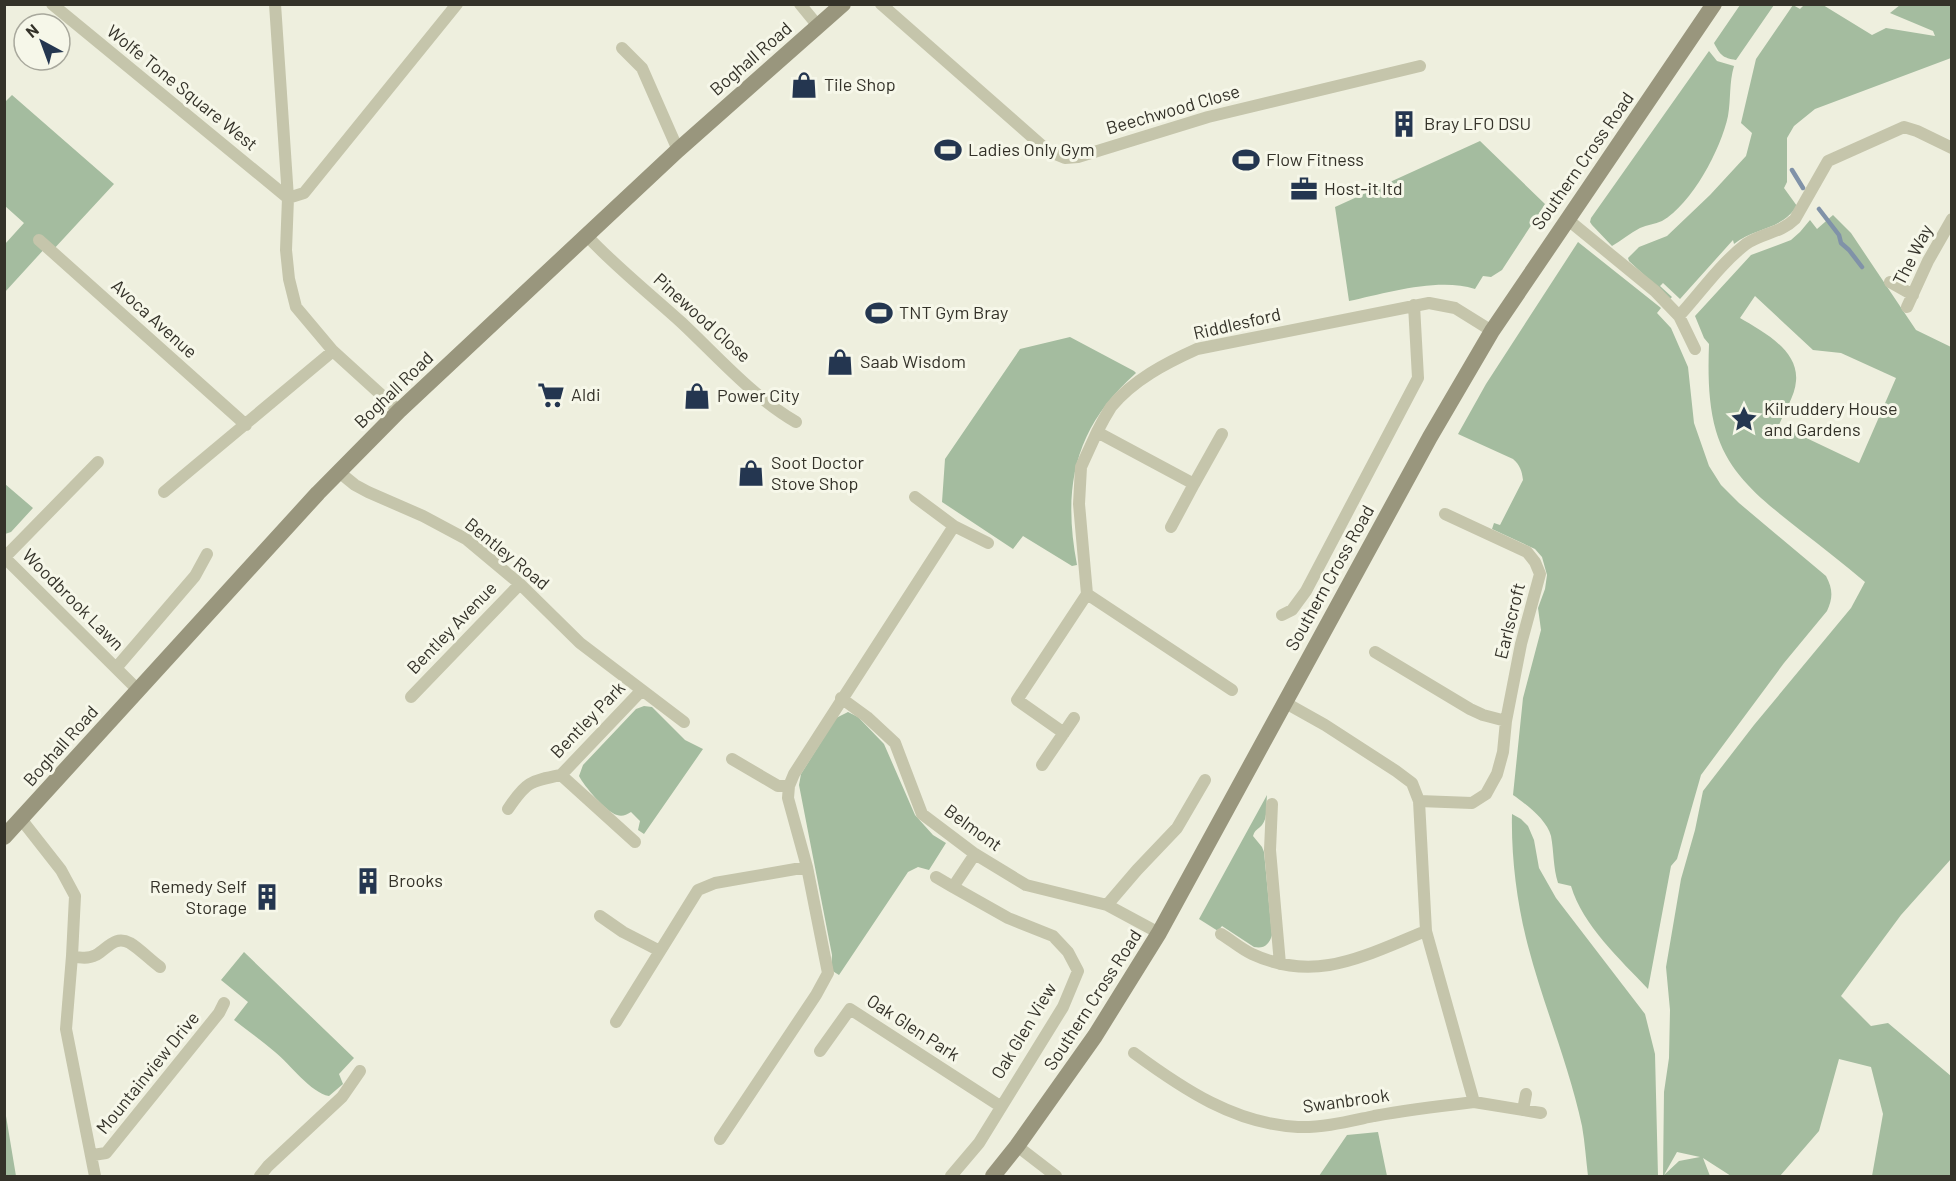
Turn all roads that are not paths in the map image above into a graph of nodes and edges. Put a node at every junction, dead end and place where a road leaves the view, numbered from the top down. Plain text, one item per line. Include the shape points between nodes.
1 (52, 4) edge
2 (275, 4) edge
3 (458, 4) edge
4 (800, 4) edge
5 (843, 4) edge
6 (881, 4) edge
7 (1714, 4) edge
8 (818, 26) junction
9 (622, 48) dead end
10 (1420, 66) dead end
11 (1952, 148) edge
12 (678, 150) junction
13 (288, 198) junction
14 (1567, 219) junction
15 (1952, 219) edge
16 (587, 236) junction
17 (39, 240) dead end
18 (1890, 282) dead end
19 (1913, 296) junction
20 (1414, 305) junction
21 (1907, 307) dead end
22 (1679, 315) junction
23 (1492, 331) junction
24 (1695, 350) dead end
25 (333, 351) junction
26 (399, 411) junction
27 (796, 422) dead end
28 (246, 424) junction
29 (1096, 432) junction
30 (1222, 434) dead end
31 (98, 462) dead end
32 (339, 472) junction
33 (1194, 484) junction
34 (164, 492) dead end
35 (915, 496) dead end
36 (1445, 514) dead end
37 (954, 525) junction
38 (1171, 527) dead end
39 (988, 543) dead end
40 (207, 554) dead end
41 (5, 557) edge
42 (520, 584) junction
43 (1087, 594) junction
44 (1282, 615) dead end
45 (580, 643) joint
46 (1375, 652) dead end
47 (116, 668) junction
48 (138, 690) junction
49 (1232, 690) dead end
50 (641, 691) junction
51 (411, 697) dead end
52 (842, 698) junction
53 (1284, 702) junction
54 (1074, 718) dead end
55 (1506, 721) junction
56 (684, 722) dead end
57 (1064, 733) junction
58 (732, 759) dead end
59 (1042, 765) dead end
60 (561, 775) junction
61 (1205, 780) dead end
62 (789, 786) junction
63 (1419, 801) junction
64 (1272, 804) dead end
65 (508, 809) dead end
66 (21, 819) junction
67 (4, 837) edge
68 (635, 842) dead end
69 (975, 854) junction
70 (807, 867) junction
71 (936, 877) dead end
72 (953, 887) junction
73 (1107, 905) junction
74 (600, 916) dead end
75 (1426, 931) junction
76 (1159, 933) junction
77 (1221, 934) dead end
78 (660, 951) junction
79 (72, 956) junction
80 (1280, 964) junction
81 (160, 968) dead end
82 (224, 1003) dead end
83 (616, 1022) dead end
84 (820, 1051) dead end
85 (1134, 1053) dead end
86 (360, 1071) dead end
87 (1526, 1094) dead end
88 (1474, 1102) junction
89 (1000, 1106) junction
90 (1523, 1110) junction
91 (1541, 1113) dead end
92 (720, 1139) dead end
93 (1017, 1146) junction
94 (93, 1155) junction
95 (95, 1176) edge
96 (260, 1176) edge
97 (951, 1176) edge
98 (993, 1176) edge
99 (1056, 1176) edge

1 - 13 street, Wolfe Tone Square West
2 - 13 street
3 - 13 street via 304,193
4 - 8 street
5 - 8 main road, Boghall Road
6 - 10 street, Beechwood Close via 1048,151 1065,158 1208,117
7 - 14 main road, Southern Cross Road
8 - 12 main road, Boghall Road
9 - 12 street via 642,68
11 - 22 street via 1904,127 1828,161 1789,226 1748,243
12 - 16 main road, Boghall Road
13 - 25 street via 287,260 296,307
14 - 22 street
14 - 23 main road, Southern Cross Road
15 - 19 street, The Way
16 - 26 main road, Boghall Road
16 - 27 street, Pinewood Close via 774,409
17 - 28 street, Avoca Avenue
18 - 19 street
19 - 21 street, The Way
20 - 23 street, Riddlesford via 1429,303 1455,308
20 - 29 street, Riddlesford via 1197,349 1164,364 1131,387
20 - 44 street via 1418,378 1306,591 1292,610
22 - 24 street
23 - 53 main road, Southern Cross Road
25 - 26 street
25 - 28 street
26 - 32 main road, Boghall Road
28 - 34 street
29 - 33 street
29 - 43 street, Riddlesford via 1081,467 1078,504
30 - 33 street
31 - 41 street, Woodbrook Lawn
32 - 42 street, Bentley Road via 368,492 466,539
32 - 48 main road, Boghall Road
33 - 38 street
35 - 37 street
36 - 55 street, Earlscroft via 1527,552 1540,574
37 - 39 street
37 - 52 street
40 - 47 street, Woodbrook Lawn via 195,576
41 - 47 street, Woodbrook Lawn
42 - 45 street, Bentley Road
42 - 51 street, Bentley Avenue
43 - 49 street
43 - 57 street via 1017,700
45 - 50 street, Bentley Park
46 - 55 street via 1460,704
47 - 48 street, Woodbrook Lawn
48 - 66 main road, Boghall Road
50 - 56 street, Bentley Park
50 - 60 street, Bentley Park
52 - 62 street
52 - 69 street, Belmont via 895,743 922,814
53 - 63 street via 1396,771 1412,783
53 - 76 main road, Southern Cross Road
54 - 57 street
55 - 63 street, Earlscroft via 1497,774 1486,794 1472,803
57 - 59 street
58 - 62 street via 778,786
60 - 65 street, Bentley Park via 531,782
60 - 68 street, Bentley Park
61 - 73 street via 1177,828
62 - 70 street via 788,798
63 - 75 street
64 - 80 street via 1270,850
66 - 67 main road, Boghall Road
66 - 79 street, Mountainview Drive via 61,870 75,896
69 - 72 street
69 - 73 street, Belmont via 1026,885
70 - 78 street via 715,883 698,890
70 - 92 street via 828,974
71 - 72 street, Oak Glen View
72 - 89 street, Oak Glen View via 1008,918 1053,936 1078,971 1063,1007
73 - 76 street, Belmont
74 - 78 street
75 - 80 street via 1346,962 1297,968
75 - 88 street
76 - 93 main road, Southern Cross Road via 1091,1042
77 - 80 street via 1251,954
78 - 83 street
79 - 81 street via 94,956 119,940 129,943
79 - 94 street, Mountainview Drive via 66,1029
82 - 94 street, Mountainview Drive via 106,1154
84 - 89 street, Oak Glen Park via 850,1009
85 - 88 street, Swanbrook via 1182,1087 1222,1109 1259,1122 1298,1127 1325,1125
86 - 96 street via 342,1097
87 - 90 street
88 - 90 street, Swanbrook
89 - 97 street, Oak Glen View via 979,1143
90 - 91 street, Swanbrook
93 - 98 main road, Southern Cross Road
93 - 99 street
94 - 95 street, Mountainview Drive

